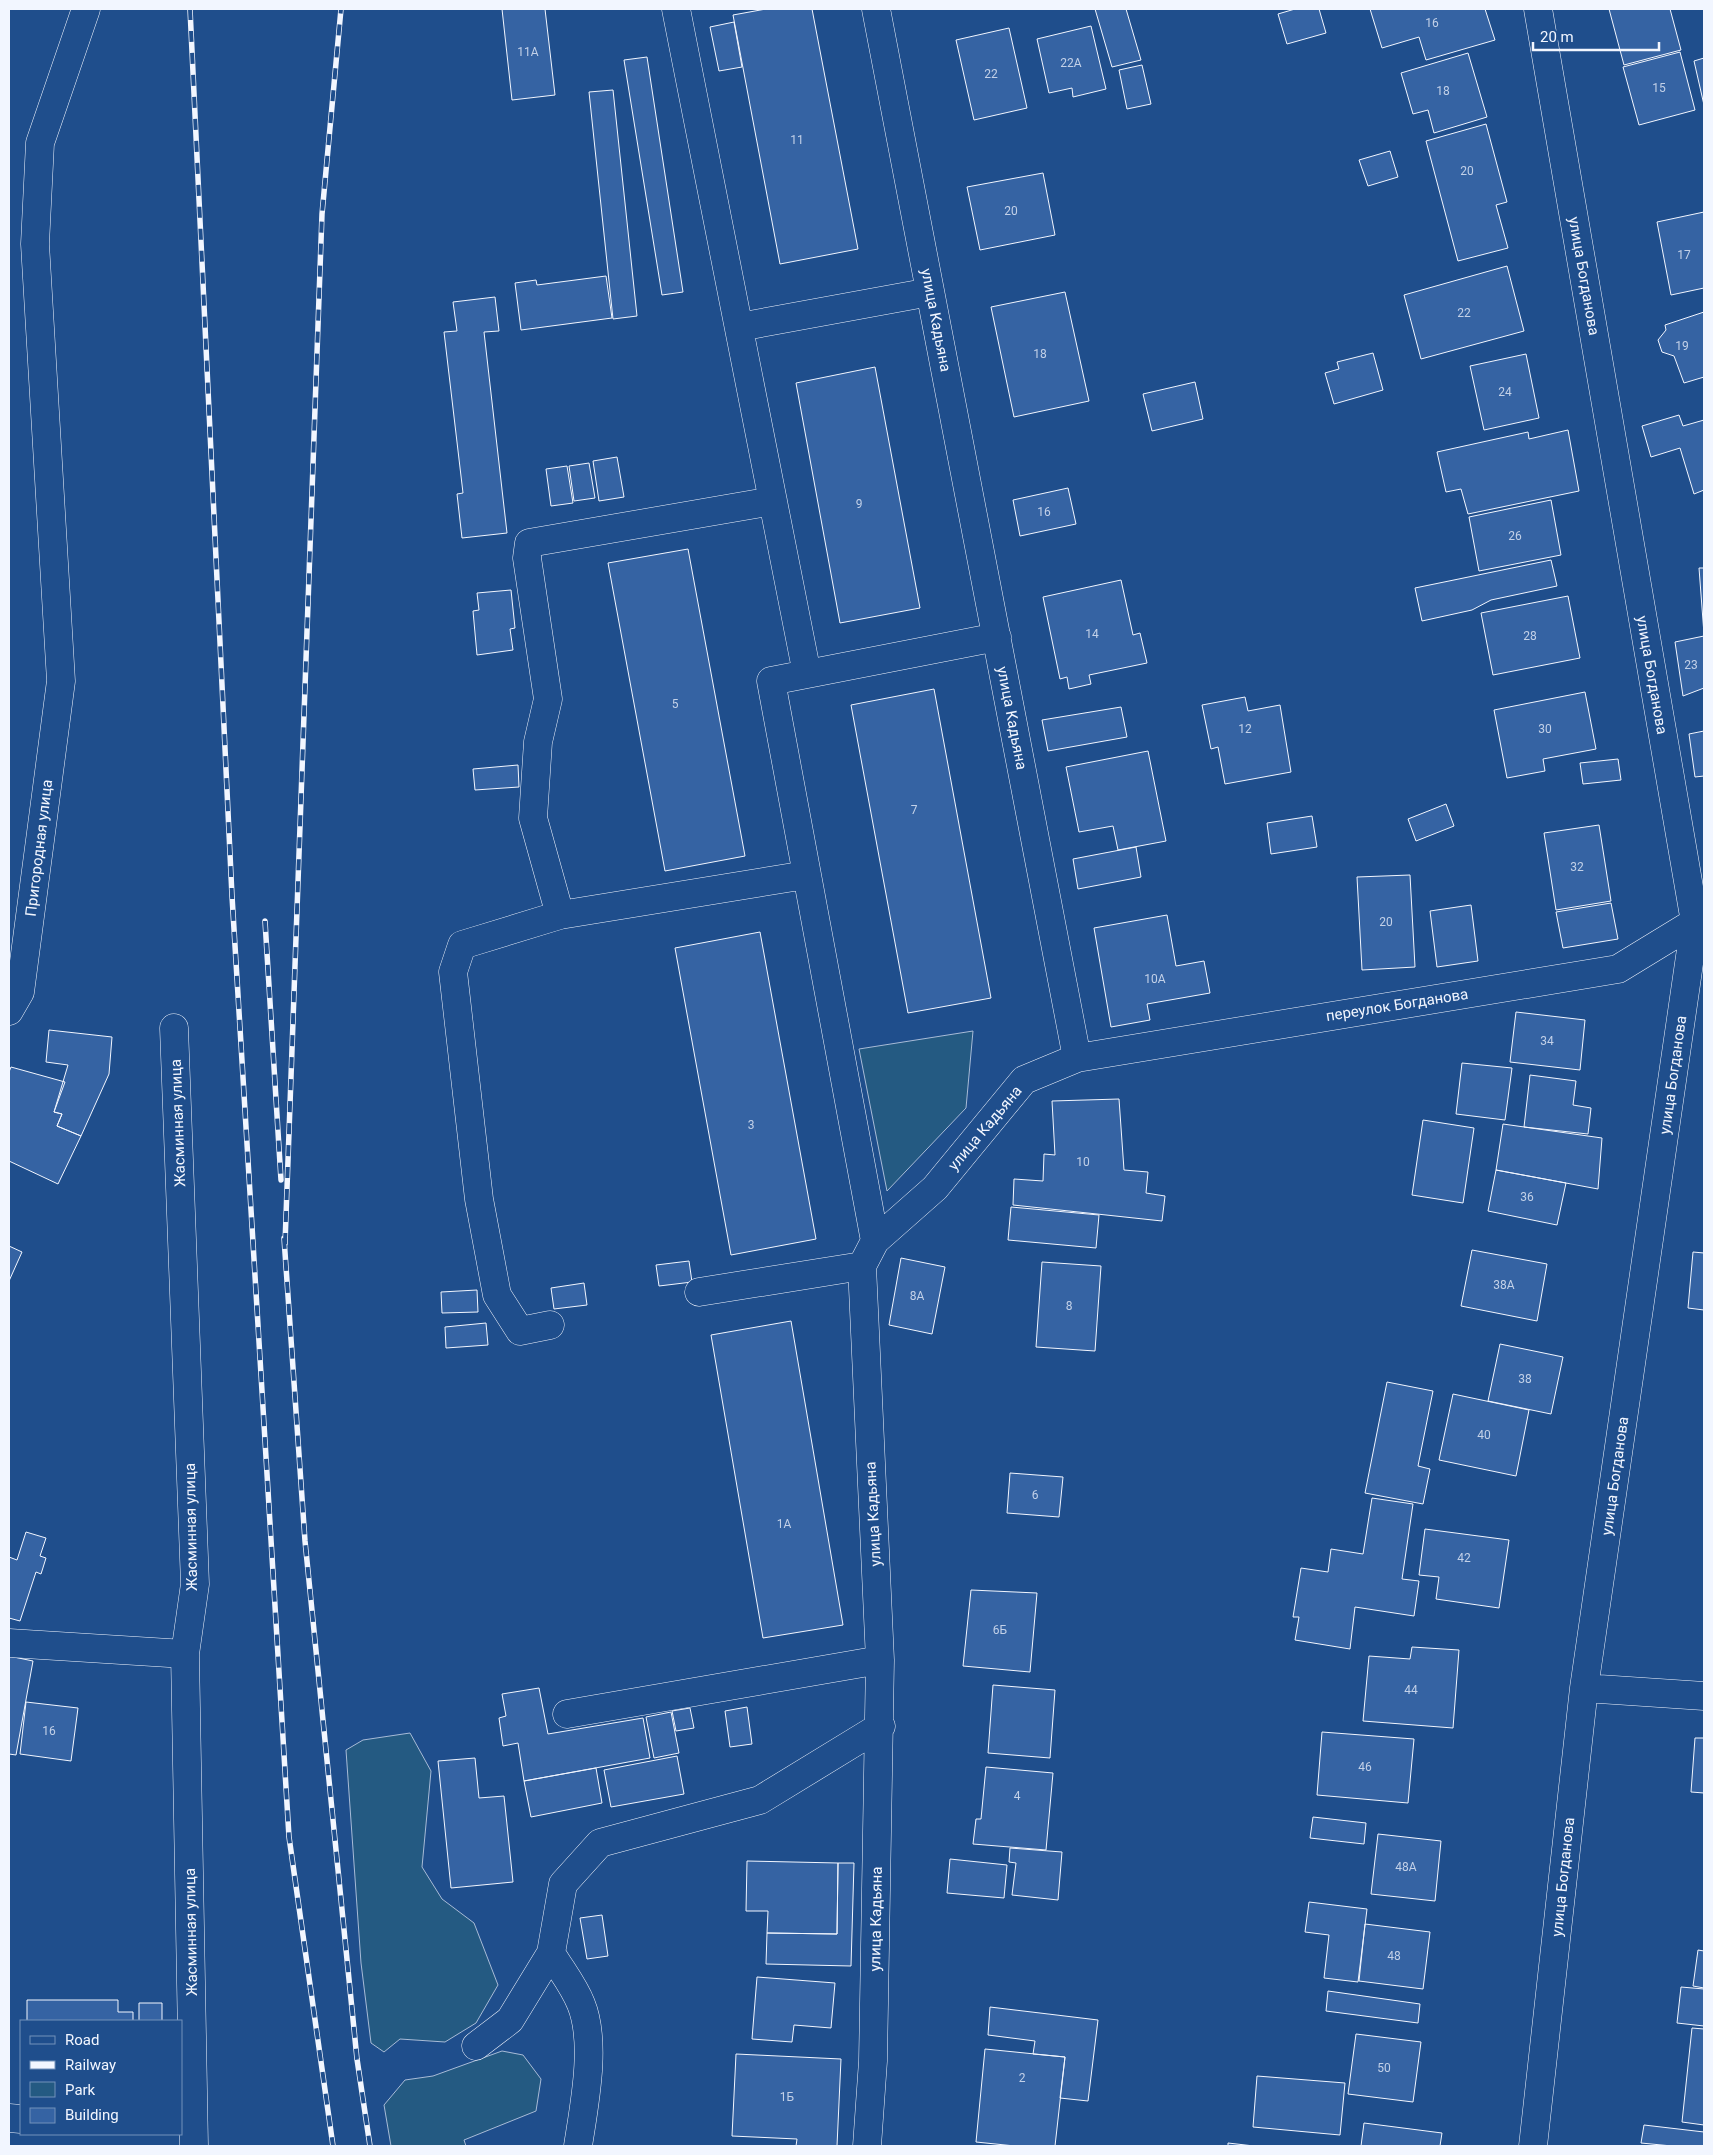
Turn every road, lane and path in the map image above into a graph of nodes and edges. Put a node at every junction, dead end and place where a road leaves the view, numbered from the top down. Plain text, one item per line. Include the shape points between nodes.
1 (86, 9) edge
2 (676, 9) edge
3 (876, 9) edge
4 (1538, 9) edge
5 (930, 292) junction
6 (739, 327) junction
7 (773, 501) junction
8 (997, 637) junction
9 (807, 674) junction
10 (806, 875) junction
11 (560, 915) junction
12 (1700, 921) edge
13 (9, 1011) edge
14 (174, 1028) dead end
15 (1077, 1058) junction
16 (875, 1241) junction
17 (862, 1266) junction
18 (699, 1292) dead end
19 (550, 1325) dead end
20 (9, 1643) edge
21 (185, 1654) junction
22 (880, 1660) junction
23 (1584, 1688) junction
24 (1704, 1696) edge
25 (567, 1714) dead end
26 (880, 1726) junction
27 (551, 1953) junction
28 (476, 2046) dead end
29 (190, 2138) edge
30 (578, 2146) edge
31 (867, 2146) edge
32 (1533, 2146) edge

1 - 13 street, Пригородная улица via 40,143 35,244 61,681 20,992
2 - 6 street
3 - 5 street, улица Кадьяна
4 - 12 street, улица Богданова
5 - 6 street
5 - 8 street, улица Кадьяна
6 - 7 street
7 - 9 street
7 - 11 street via 529,543 527,558 548,699 538,742 533,818
8 - 9 street
8 - 15 street, улица Кадьяна
9 - 10 street via 771,682
10 - 11 street
10 - 16 street
11 - 19 street via 462,945 453,972 479,1199 497,1295 520,1331
12 - 15 street, переулок Богданова via 1618,969
12 - 23 street, улица Богданова
14 - 21 street, Жасминная улица via 195,1584
15 - 16 street, улица Кадьяна via 1024,1080 935,1188
16 - 17 street, улица Кадьяна
17 - 18 street
17 - 22 street, улица Кадьяна
20 - 21 street
21 - 29 street, Жасминная улица
22 - 25 street
22 - 26 street, улица Кадьяна
23 - 24 street
23 - 32 street, улица Богданова
26 - 27 street via 760,1800 600,1843 563,1884
26 - 31 street, улица Кадьяна via 873,2061
27 - 28 street via 510,2020
27 - 30 street via 581,2004 588,2042 588,2084

